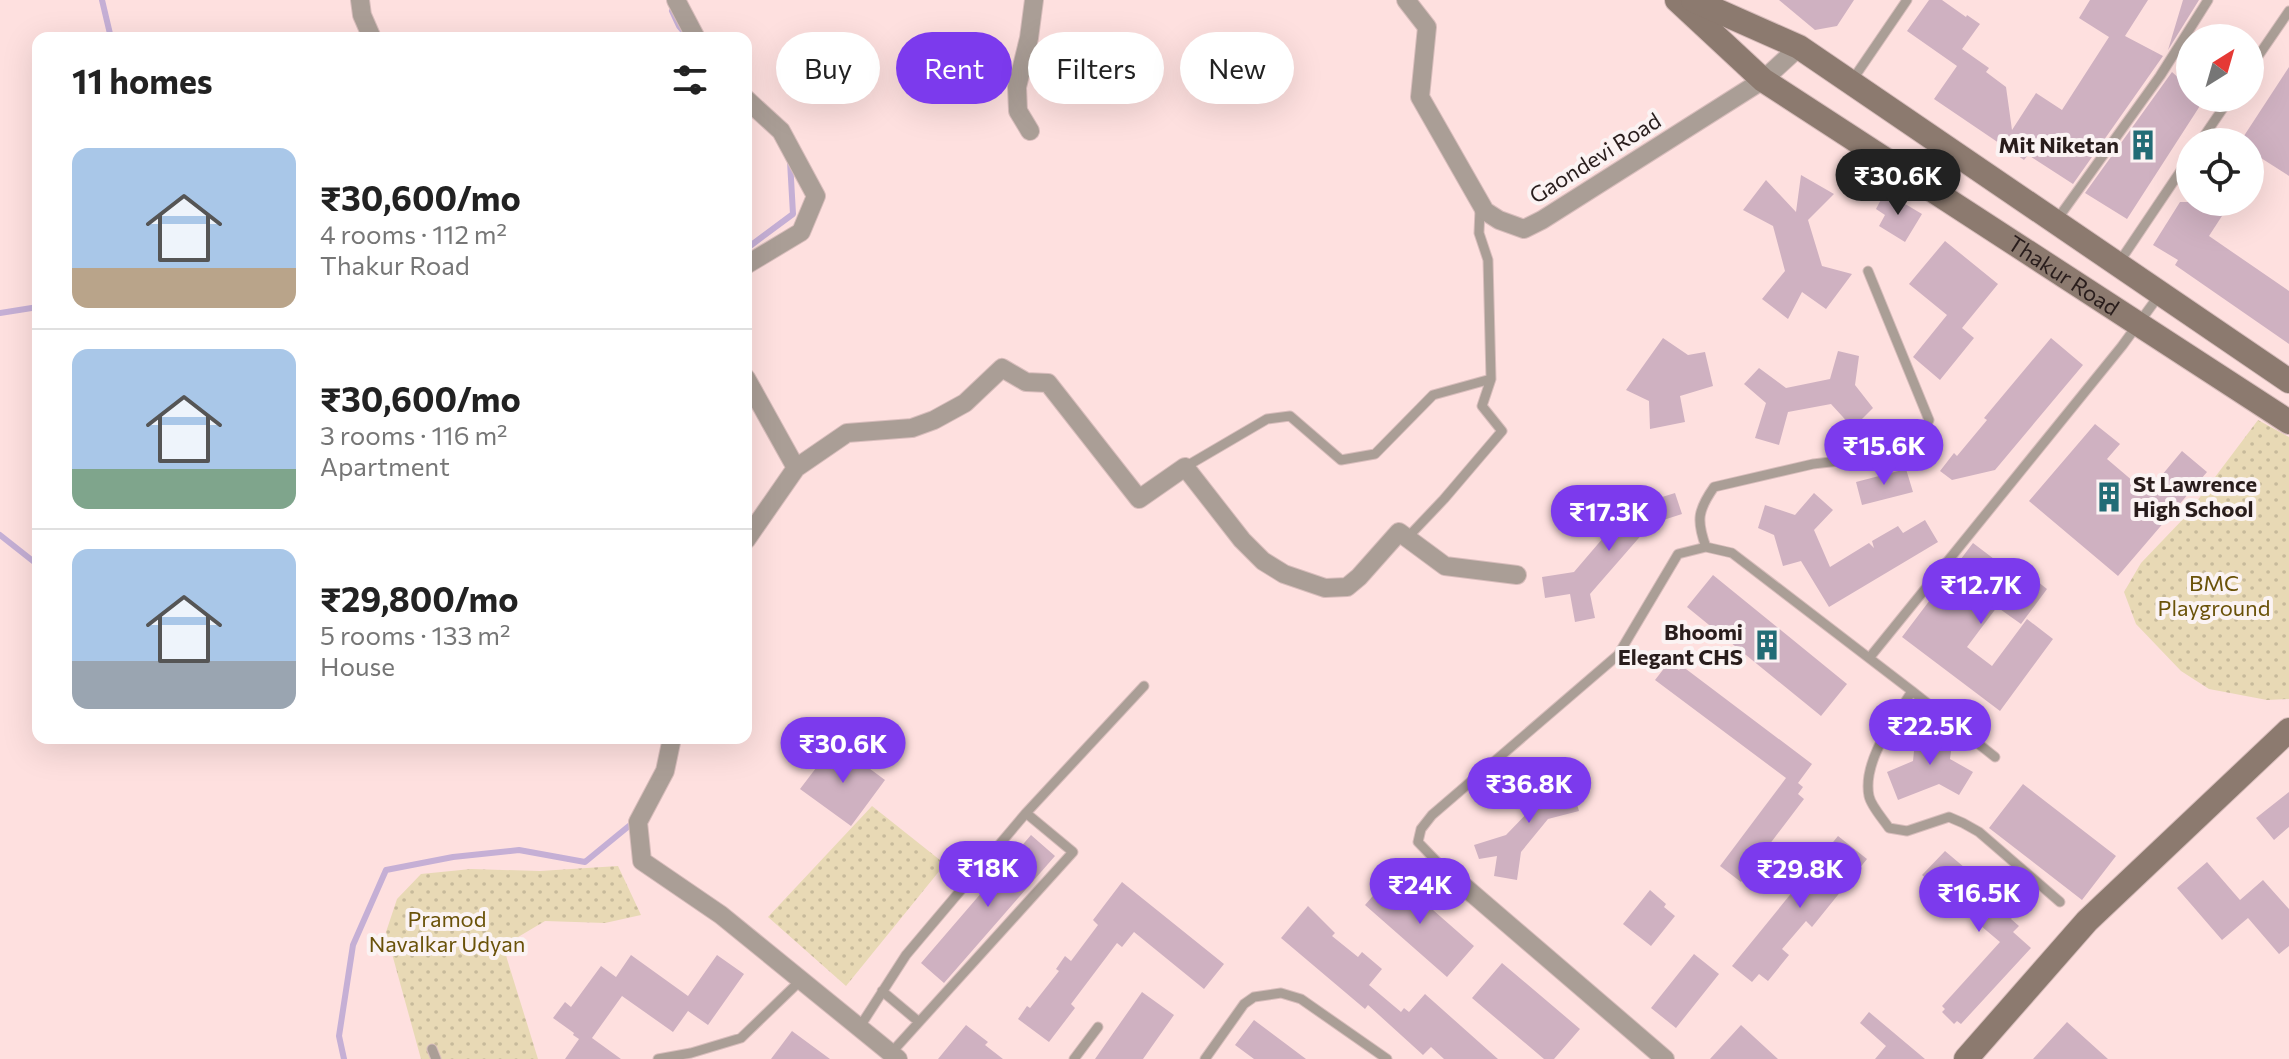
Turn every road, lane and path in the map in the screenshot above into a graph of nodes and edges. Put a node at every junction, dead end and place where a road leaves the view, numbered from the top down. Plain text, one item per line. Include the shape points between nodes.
1 (360, 0) edge
2 (676, 0) edge
3 (1034, 0) edge
4 (1406, 0) edge
5 (1677, 0) edge
6 (1693, 0) edge
7 (1907, 0) edge
8 (2208, 0) edge
9 (2289, 11) edge
10 (369, 32) edge
11 (693, 32) edge
12 (1799, 47) junction
13 (2264, 48) edge
14 (1763, 80) junction
15 (1851, 82) junction
16 (752, 104) edge
17 (1030, 131) dead end
18 (2176, 178) edge
19 (1480, 202) junction
20 (2056, 222) junction
21 (752, 261) edge
22 (2118, 264) junction
23 (1868, 271) dead end
24 (2161, 293) junction
25 (2139, 325) junction
26 (2245, 351) junction
27 (1491, 379) junction
28 (2222, 379) junction
29 (2289, 381) edge
30 (752, 389) edge
31 (2289, 422) edge
32 (1185, 467) junction
33 (796, 468) junction
34 (752, 531) edge
35 (1407, 538) junction
36 (1706, 547) junction
37 (1517, 575) dead end
38 (1870, 657) junction
39 (1144, 686) dead end
40 (1912, 691) junction
41 (2289, 730) edge
42 (671, 744) edge
43 (1995, 757) dead end
44 (1026, 813) junction
45 (1445, 870) joint
46 (2060, 902) dead end
47 (801, 980) junction
48 (882, 991) junction
49 (919, 1022) junction
50 (1098, 1027) dead end
51 (859, 1028) junction
52 (894, 1056) edge
53 (658, 1059) edge
54 (1074, 1059) edge
55 (1205, 1059) edge
56 (1387, 1059) edge
57 (1665, 1059) edge
58 (1966, 1059) edge

1 - 10 street
2 - 11 street
3 - 17 street via 1017,87 1018,111
4 - 19 street, Gaondevi Road via 1427,27 1420,97
5 - 14 street, Thakur Road
6 - 12 street, Thakur Road
7 - 15 lane
8 - 20 lane
9 - 13 lane
12 - 14 street
12 - 15 street, Thakur Road
14 - 19 street, Gaondevi Road via 1524,229 1499,220
14 - 25 street, Thakur Road
15 - 20 street, Thakur Road
16 - 21 street via 781,131 816,196 801,232
18 - 22 lane
19 - 27 lane via 1479,233 1488,260
20 - 22 street, Thakur Road
22 - 24 street, Thakur Road
23 - 36 lane via 1929,420 1919,440 1899,454 1813,464 1714,487 1702,505 1700,530
24 - 25 lane
24 - 26 street, Thakur Road
25 - 28 street, Thakur Road
25 - 38 lane
26 - 28 street
26 - 29 street, Thakur Road
27 - 32 lane via 1433,395 1375,454 1341,460 1290,416 1267,419
27 - 35 lane via 1482,406 1502,431
28 - 31 street, Thakur Road
30 - 33 street
32 - 33 street via 1139,499 1048,383 1026,382 1002,368 965,403 934,420 912,428 847,433
32 - 35 street via 1263,561 1325,588 1347,587 1399,532
33 - 34 street
35 - 37 street via 1445,566
36 - 38 lane via 1732,553
36 - 45 lane via 1678,554 1618,655 1432,815 1418,842
38 - 40 lane
39 - 44 lane
40 - 43 lane
40 - 46 lane via 1875,752 1870,775 1869,797 1889,828 1907,831 1949,817 1963,823
41 - 58 street via 2087,921
42 - 47 street via 665,771 638,822 642,861 721,915
44 - 48 lane
44 - 49 lane via 1073,852
45 - 57 street
47 - 51 street
47 - 53 lane via 741,1038
48 - 49 lane
48 - 51 lane
49 - 52 lane
50 - 54 lane
51 - 52 street
55 - 56 lane via 1244,1004 1281,993 1301,999

